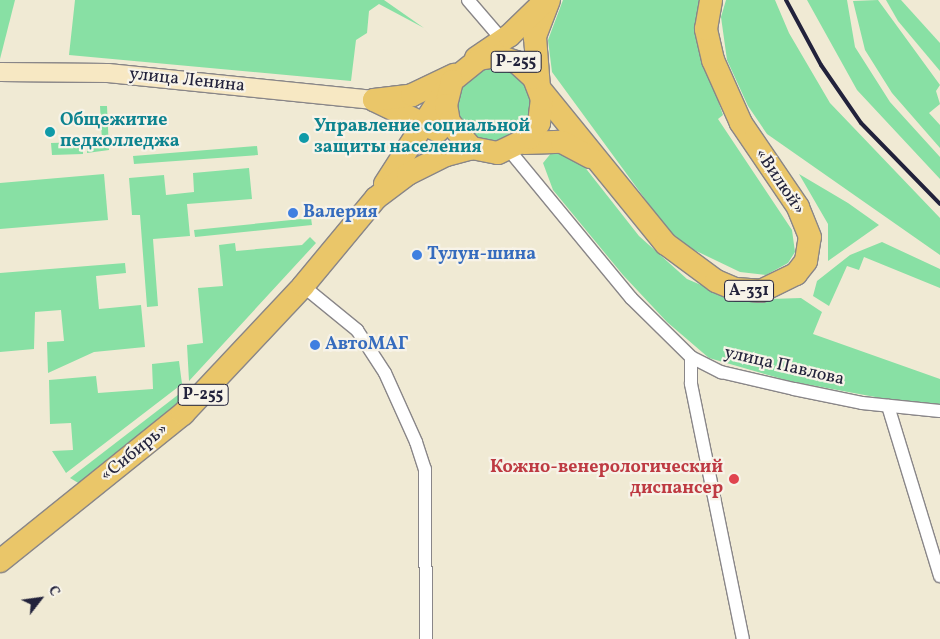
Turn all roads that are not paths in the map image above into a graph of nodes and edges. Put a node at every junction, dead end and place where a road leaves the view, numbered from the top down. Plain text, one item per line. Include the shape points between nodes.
1 (468, 0) edge
2 (547, 0) edge
3 (711, 0) edge
4 (502, 41) junction
5 (524, 67) junction
6 (464, 68) junction
7 (0, 72) edge
8 (539, 88) junction
9 (374, 100) junction
10 (425, 125) junction
11 (468, 145) junction
12 (517, 146) junction
13 (604, 168) junction
14 (376, 198) junction
15 (303, 286) junction
16 (691, 357) junction
17 (888, 406) junction
18 (940, 411) edge
19 (0, 561) edge
20 (940, 576) edge
21 (426, 639) edge
22 (743, 639) edge

1 - 4 street
2 - 4 highway, Р-255
2 - 8 highway, Р-255 via 536,36
3 - 13 highway, «Вилюй» / А-331 via 706,29 713,60 740,123 808,228 808,253 802,268 784,284 761,291 735,290 716,281 654,233
4 - 5 street
4 - 6 highway, Р-255
5 - 6 highway, Р-255 via 497,56
5 - 8 highway, Р-255
6 - 9 highway via 426,91
6 - 10 highway, Р-255
6 - 11 highway via 448,88 446,113
7 - 9 main road, улица Ленина via 108,73
8 - 12 highway, Р-255 via 540,118
8 - 13 highway, А-331
9 - 10 highway
10 - 11 highway
10 - 14 highway, Р-255
11 - 12 highway, Р-255 via 489,153
11 - 14 highway, Р-255 via 425,164
12 - 13 highway, А-331 via 546,140 574,145
12 - 16 street, улица Павлова via 631,298
14 - 15 highway, «Сибирь» / Р-255
15 - 19 highway, «Сибирь» / Р-255 via 183,414
15 - 21 street via 357,330 386,373 416,442 425,469
16 - 17 street, улица Павлова via 721,372
16 - 22 street via 691,384
17 - 18 street, улица Павлова
17 - 20 street

